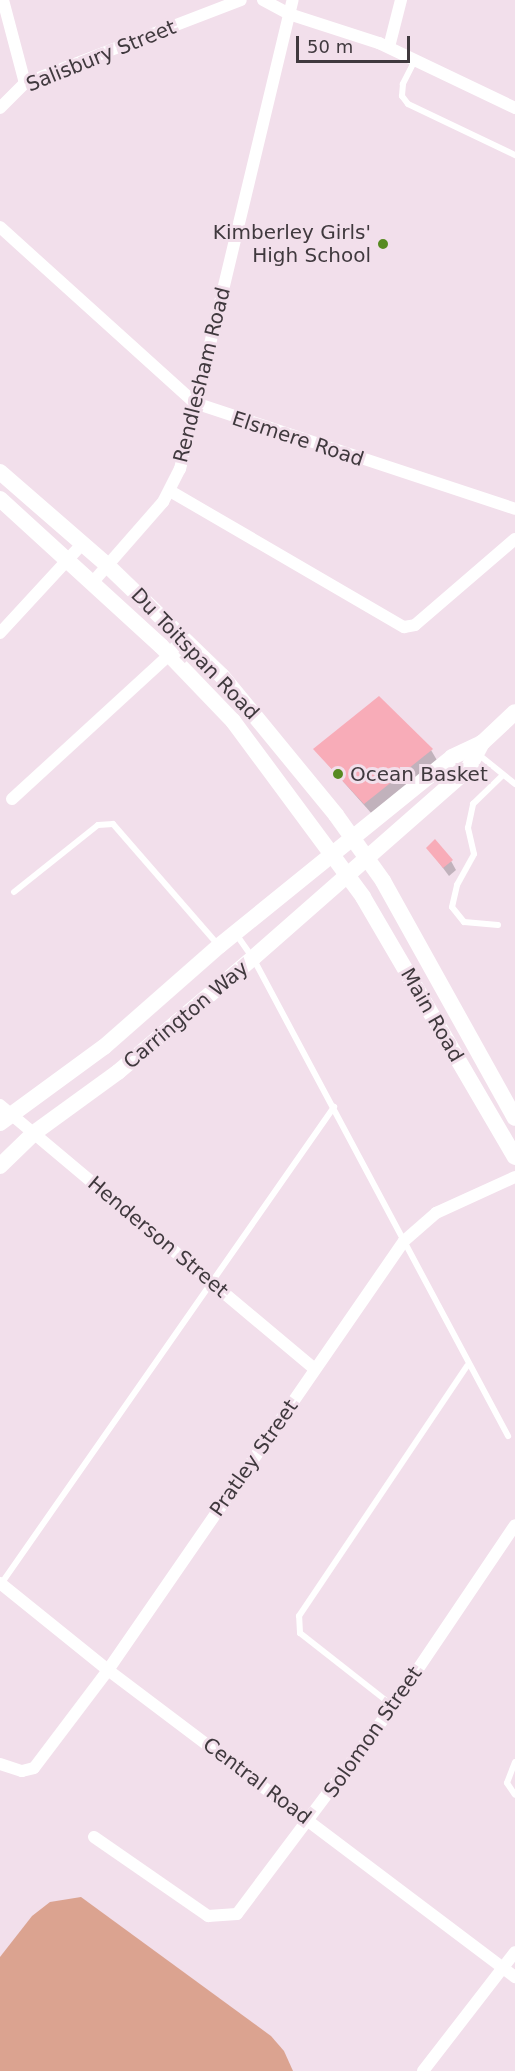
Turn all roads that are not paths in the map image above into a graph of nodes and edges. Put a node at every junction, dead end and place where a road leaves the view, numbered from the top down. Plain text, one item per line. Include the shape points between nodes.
1 (3, 0) edge
2 (241, 0) edge
3 (263, 0) edge
4 (293, 0) edge
5 (401, 0) edge
6 (289, 14) junction
7 (389, 47) junction
8 (416, 60) junction
9 (25, 82) junction
10 (0, 108) edge
11 (515, 108) edge
12 (515, 155) edge
13 (0, 227) edge
14 (195, 403) junction
15 (0, 471) edge
16 (170, 491) junction
17 (0, 499) edge
18 (515, 509) edge
19 (515, 540) edge
20 (83, 543) junction
21 (69, 561) junction
22 (108, 566) junction
23 (92, 583) junction
24 (0, 633) edge
25 (182, 638) junction
26 (170, 654) junction
27 (515, 712) edge
28 (476, 748) junction
29 (502, 776) junction
30 (515, 784) edge
31 (12, 799) dead end
32 (353, 839) junction
33 (333, 855) junction
34 (366, 858) junction
35 (347, 873) junction
36 (14, 892) dead end
37 (498, 925) dead end
38 (236, 933) junction
39 (219, 946) junction
40 (253, 958) junction
41 (334, 1107) junction
42 (3, 1114) edge
43 (515, 1118) edge
44 (34, 1133) junction
45 (515, 1157) edge
46 (0, 1166) edge
47 (515, 1177) edge
48 (404, 1240) junction
49 (213, 1283) junction
50 (467, 1366) junction
51 (315, 1369) junction
52 (508, 1436) dead end
53 (515, 1525) edge
54 (0, 1583) edge
55 (108, 1670) junction
56 (393, 1706) junction
57 (515, 1762) edge
58 (0, 1764) edge
59 (515, 1795) edge
60 (310, 1820) junction
61 (94, 1837) dead end
62 (515, 1952) edge
63 (503, 1968) junction
64 (515, 1977) edge
65 (423, 2071) edge

1 - 9 street
2 - 9 street, Salisbury Street
3 - 6 street
4 - 6 street, Rendlesham Road
5 - 7 street
6 - 7 street
6 - 14 street, Rendlesham Road
7 - 8 street
8 - 11 street
8 - 12 lane via 403,84 402,96 408,104
9 - 10 street, Salisbury Street
13 - 14 street, Elsmere Road
14 - 16 street, Rendlesham Road via 180,469
14 - 18 street, Elsmere Road
15 - 20 street, Du Toitspan Road
16 - 19 street via 404,627 415,625
16 - 22 street, Rendlesham Road
17 - 21 street, Du Toitspan Road
20 - 21 street
20 - 22 street, Du Toitspan Road
21 - 23 street, Du Toitspan Road
21 - 24 street
22 - 23 street, Rendlesham Road
22 - 25 street, Du Toitspan Road
23 - 26 street, Du Toitspan Road
25 - 26 street
25 - 32 street, Du Toitspan Road via 255,713
26 - 31 street
26 - 33 street, Du Toitspan Road via 232,721
27 - 28 street
28 - 29 lane
28 - 32 street, Carrington Way via 452,757
28 - 34 street, Carrington Way via 468,769
29 - 30 lane
29 - 37 lane via 473,804 468,828 474,854 452,907 464,922
32 - 33 street, Carrington Way
32 - 34 street, Du Toitspan Road
33 - 35 street, Du Toitspan Road
33 - 38 street, Carrington Way
34 - 35 street, Carrington Way
34 - 43 street, Main Road via 383,881
35 - 40 street, Carrington Way
35 - 45 street, Main Road
36 - 39 lane via 98,825 113,824
38 - 39 street, Carrington Way
38 - 40 lane
39 - 42 street, Carrington Way via 104,1047
40 - 41 lane
40 - 44 street, Carrington Way via 118,1072
41 - 48 lane
41 - 49 lane
42 - 44 street, Henderson Street
44 - 46 street, Carrington Way
44 - 49 street, Henderson Street
47 - 48 street, Pratley Street via 436,1213
48 - 50 lane
48 - 51 street, Pratley Street
49 - 51 street, Henderson Street
49 - 54 lane
50 - 52 lane
50 - 56 lane via 299,1617 300,1633
51 - 55 street, Pratley Street
53 - 56 street, Solomon Street
54 - 55 street, Central Road
55 - 58 street, Pratley Street via 34,1768 22,1771
55 - 60 street, Central Road
56 - 60 street, Solomon Street
57 - 59 lane via 507,1783
60 - 61 street, Solomon Street via 245,1905 228,1917 208,1916
60 - 63 street, Central Road
62 - 63 street
63 - 64 street, Central Road
63 - 65 street

